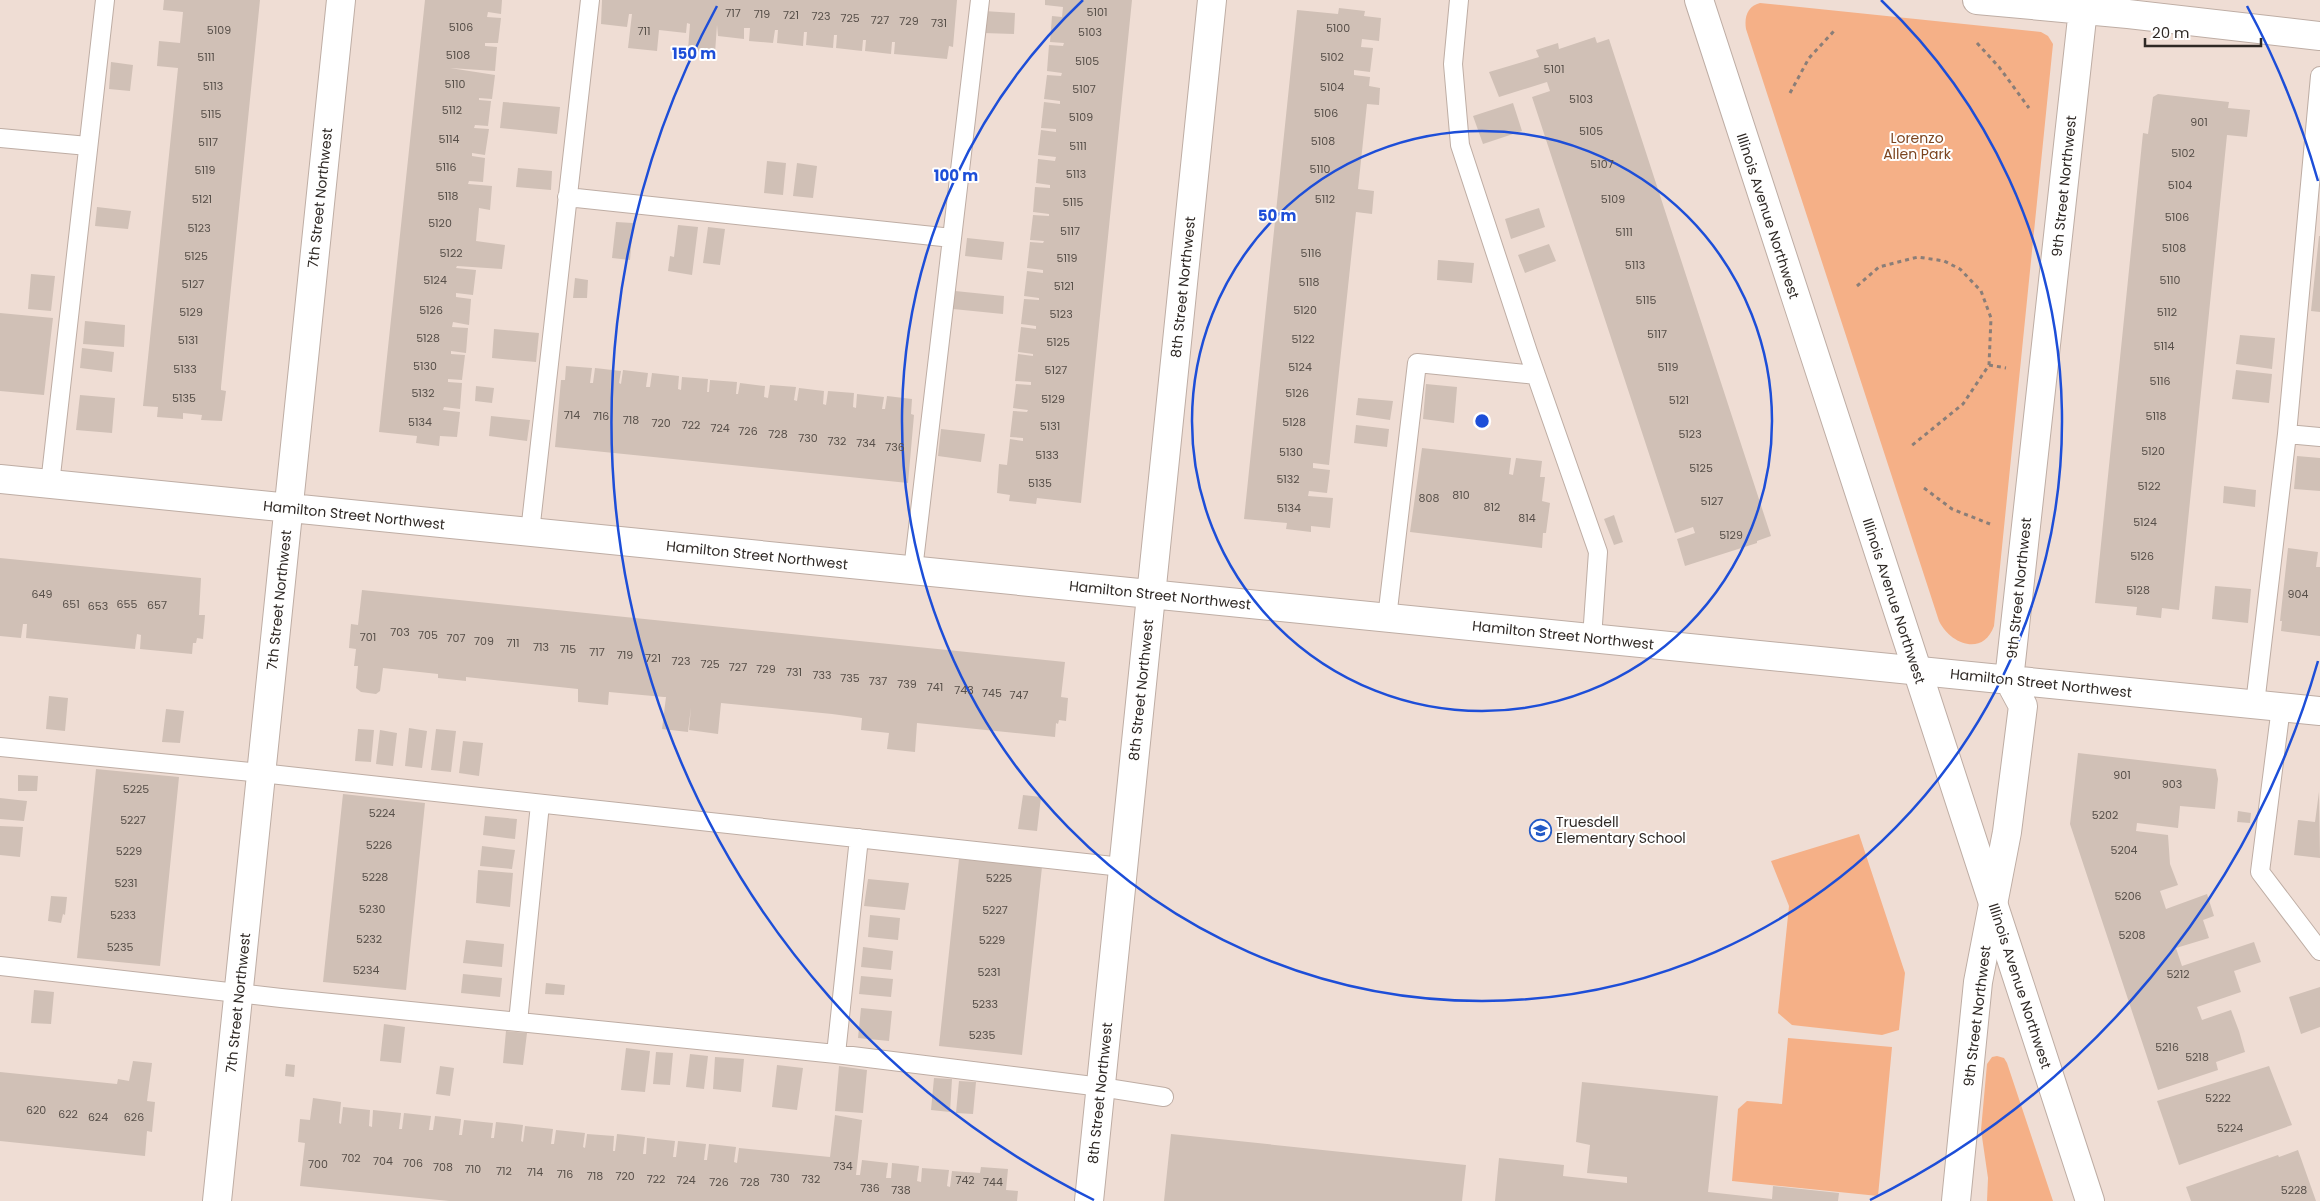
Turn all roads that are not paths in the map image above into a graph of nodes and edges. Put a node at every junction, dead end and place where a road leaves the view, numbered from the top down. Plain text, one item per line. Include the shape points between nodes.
1 (105, 0) edge
2 (341, 0) edge
3 (590, 0) edge
4 (980, 0) edge
5 (1212, 0) edge
6 (1459, 0) edge
7 (1699, 0) edge
8 (1977, 0) edge
9 (2083, 5) edge
10 (2320, 36) edge
11 (2320, 76) edge
12 (0, 138) edge
13 (88, 146) junction
14 (567, 197) junction
15 (952, 238) junction
16 (1536, 375) junction
17 (2287, 434) junction
18 (2320, 437) edge
19 (0, 478) edge
20 (50, 484) junction
21 (288, 509) junction
22 (530, 532) junction
23 (913, 570) junction
24 (1151, 594) junction
25 (1387, 618) junction
26 (1592, 638) junction
27 (1917, 670) junction
28 (2009, 680) junction
29 (2268, 706) junction
30 (2320, 711) edge
31 (0, 747) edge
32 (261, 773) junction
33 (540, 804) junction
34 (859, 838) junction
35 (1122, 867) junction
36 (1993, 904) junction
37 (2320, 952) edge
38 (0, 966) edge
39 (238, 994) junction
40 (518, 1022) junction
41 (836, 1054) junction
42 (1101, 1087) junction
43 (1164, 1097) dead end
44 (217, 1201) edge
45 (1088, 1201) edge
46 (1956, 1201) edge
47 (2090, 1201) edge

1 - 13 lane
2 - 21 street, 7th Street Northwest
3 - 14 lane
4 - 15 lane
5 - 24 street, 8th Street Northwest
6 - 16 lane via 1453,64 1460,145
7 - 27 street, Illinois Avenue Northwest
8 - 9 street
9 - 10 street
9 - 28 street, 9th Street Northwest
11 - 17 lane
12 - 13 lane
13 - 20 lane
14 - 15 lane
14 - 22 lane
15 - 23 lane
16 - 25 lane via 1417,363
16 - 26 lane via 1598,552
17 - 18 lane
17 - 29 lane
19 - 20 street, Hamilton Street Northwest
20 - 21 street, Hamilton Street Northwest
21 - 22 street, Hamilton Street Northwest
21 - 32 street, 7th Street Northwest
22 - 23 street, Hamilton Street Northwest
23 - 24 street, Hamilton Street Northwest
24 - 25 street, Hamilton Street Northwest
24 - 35 street, 8th Street Northwest
25 - 26 street, Hamilton Street Northwest
26 - 27 street, Hamilton Street Northwest
27 - 28 street, Hamilton Street Northwest
27 - 36 street, Illinois Avenue Northwest
28 - 29 street, Hamilton Street Northwest
28 - 36 street, 9th Street Northwest via 2023,706 2007,832
29 - 30 street, Hamilton Street Northwest
29 - 37 lane via 2260,872
31 - 32 lane
32 - 33 lane
32 - 39 street, 7th Street Northwest
33 - 34 lane
33 - 40 lane
34 - 35 lane
34 - 41 lane
35 - 42 street, 8th Street Northwest
36 - 46 street, 9th Street Northwest via 1978,982
36 - 47 street, Illinois Avenue Northwest
38 - 39 lane
39 - 40 lane
39 - 44 street, 7th Street Northwest
40 - 41 lane
41 - 42 lane
42 - 43 lane
42 - 45 street, 8th Street Northwest

